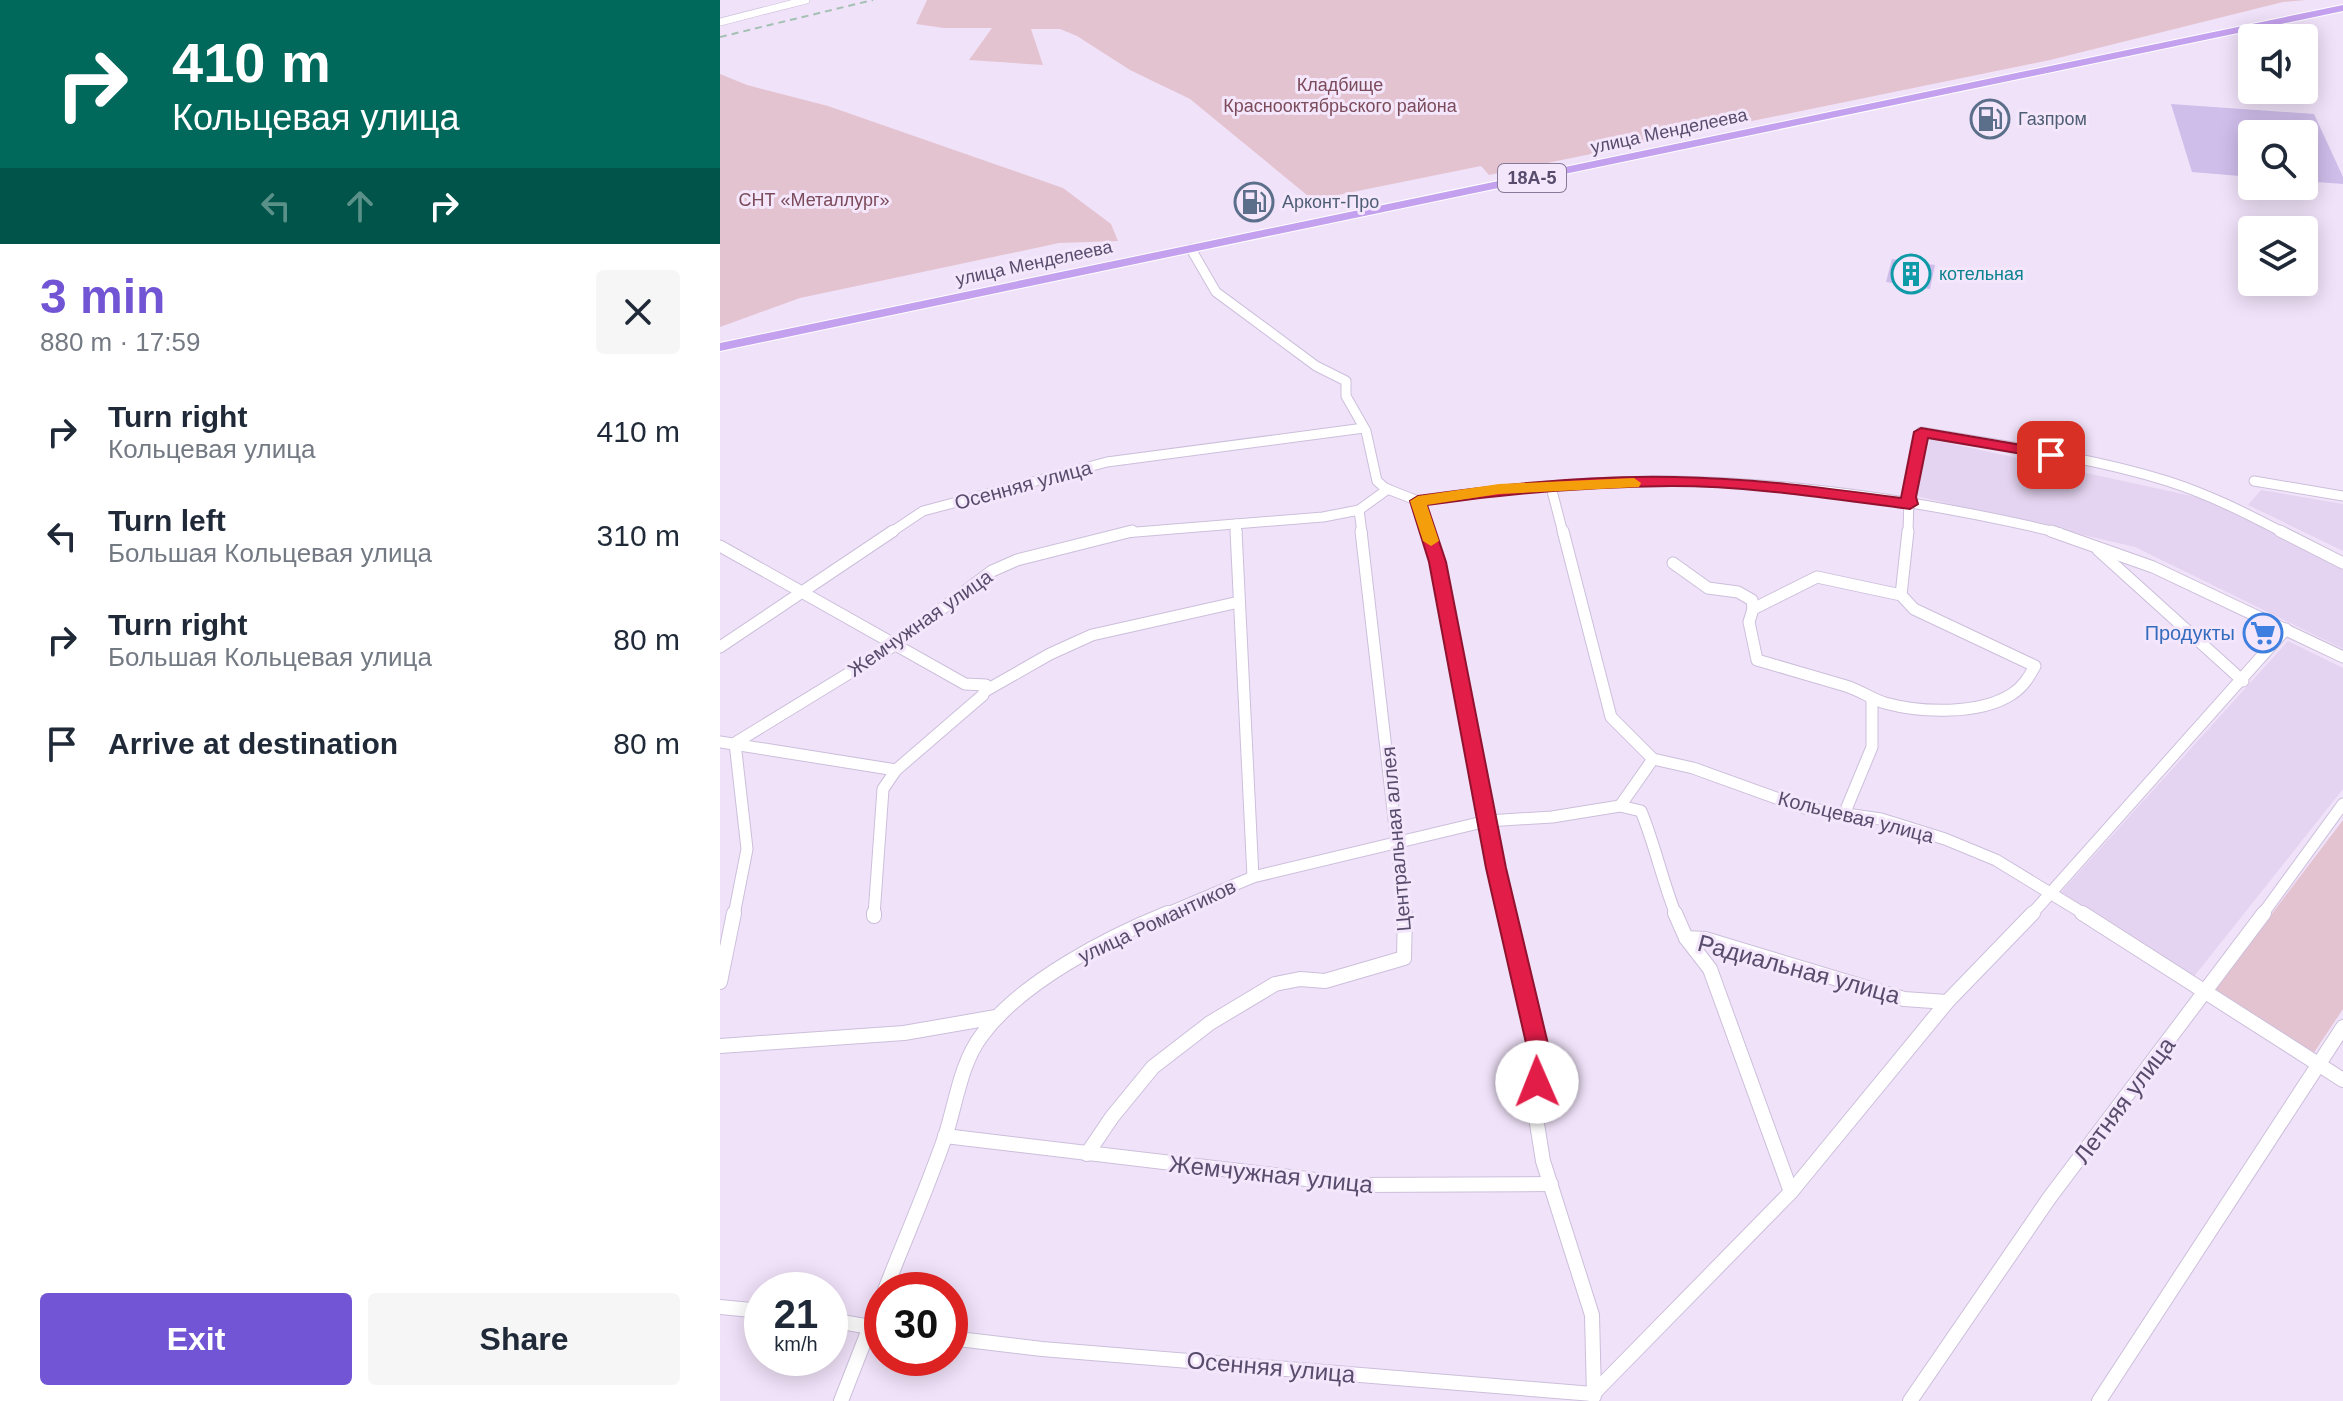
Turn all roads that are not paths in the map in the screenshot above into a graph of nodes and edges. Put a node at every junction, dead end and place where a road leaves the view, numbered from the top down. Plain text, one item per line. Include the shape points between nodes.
1 (806, 0) edge
2 (2343, 6) edge
3 (720, 22) edge
4 (1191, 249) junction
5 (720, 344) edge
6 (1364, 428) junction
7 (2254, 481) dead end
8 (1551, 487) junction
9 (1388, 489) junction
10 (2343, 496) edge
11 (1418, 501) junction
12 (1910, 504) junction
13 (1359, 510) junction
14 (1236, 524) junction
15 (2090, 544) junction
16 (720, 546) edge
17 (1673, 563) dead end
18 (2343, 563) edge
19 (801, 591) junction
20 (1901, 595) junction
21 (1239, 602) junction
22 (1753, 609) junction
23 (2286, 629) junction
24 (895, 644) junction
25 (720, 647) edge
26 (2343, 657) edge
27 (2243, 681) junction
28 (985, 691) junction
29 (1872, 698) junction
30 (720, 742) edge
31 (735, 744) junction
32 (1653, 759) junction
33 (896, 770) junction
34 (2343, 804) edge
35 (1620, 806) junction
36 (1845, 812) junction
37 (1487, 821) junction
38 (1398, 844) junction
39 (1253, 877) junction
40 (2052, 893) junction
41 (874, 916) dead end
42 (1686, 938) junction
43 (720, 982) edge
44 (2206, 992) junction
45 (1947, 1002) junction
46 (996, 1017) junction
47 (2343, 1027) edge
48 (720, 1046) edge
49 (2318, 1064) junction
50 (2343, 1080) edge
51 (945, 1136) junction
52 (1087, 1154) junction
53 (1551, 1184) junction
54 (1791, 1192) junction
55 (892, 1272) edge
56 (720, 1307) edge
57 (744, 1309) edge
58 (968, 1340) edge
59 (864, 1353) edge
60 (1594, 1397) edge
61 (841, 1401) edge
62 (1910, 1401) edge
63 (2099, 1401) edge

1 - 3 street
2 - 4 highway, улица Менделеева / 18А-5
2 - 5 highway, улица Менделеева / 18А-5
4 - 5 highway, улица Менделеева / 18А-5
4 - 6 street via 1216,292 1316,366 1346,381 1346,396
6 - 9 street via 1377,481
6 - 19 street, Осенняя улица via 1107,462 923,511
7 - 10 street
8 - 11 street
8 - 12 street via 1673,481 1787,488
8 - 32 street via 1611,717
9 - 11 street
9 - 13 street
11 - 37 street via 1438,562
12 - 15 street via 1970,512
12 - 18 street via 1921,432 2165,481 2211,497
12 - 20 street
13 - 14 street, Жемчужная улица
13 - 38 street, Центральная аллея
14 - 21 street, улица Романтиков
14 - 24 street, Жемчужная улица via 1136,530 1017,560 992,571
15 - 23 street
15 - 27 street
16 - 19 street
17 - 22 street via 1708,588 1738,592 1752,600
19 - 24 street
19 - 25 street, Осенняя улица
20 - 22 street via 1817,577
20 - 29 street via 1914,609 2035,666 2032,677 2011,697 1975,708 1889,704
21 - 28 street via 1073,642
21 - 39 street, улица Романтиков
22 - 29 street via 1749,622 1757,660
23 - 26 street
23 - 27 street
24 - 28 street via 965,684 986,685
24 - 31 street, Жемчужная улица
27 - 40 street
28 - 33 street
29 - 36 street via 1872,747
30 - 31 street
31 - 33 street
31 - 43 street via 747,849
32 - 35 street
32 - 36 street, Кольцевая улица via 1804,808
33 - 41 street via 883,789
34 - 44 street, Летняя улица
35 - 37 street
35 - 42 street via 1641,811
36 - 40 street, Кольцевая улица via 1945,839 1996,860
37 - 38 street
37 - 53 street via 1542,1065 1533,1099
38 - 39 street
38 - 52 street, Центральная аллея via 1404,958 1325,981 1275,984 1210,1023 1153,1067
39 - 46 street, улица Романтиков via 1072,959
40 - 44 street, Кольцевая улица
40 - 45 street
42 - 45 street, Радиальная улица via 1705,939 1904,999
42 - 54 street, Радиальная улица via 1710,969
44 - 49 street, Кольцевая улица
44 - 62 street, Летняя улица via 2050,1197
45 - 54 street
46 - 48 street via 904,1033
46 - 51 street via 979,1038 962,1076
47 - 49 street
49 - 50 street, Кольцевая улица
49 - 63 street
51 - 52 street, Жемчужная улица
51 - 55 street
52 - 53 street, Жемчужная улица via 1357,1185
53 - 60 street via 1592,1315
54 - 60 street
56 - 57 street
58 - 60 street, Осенняя улица
59 - 61 street

